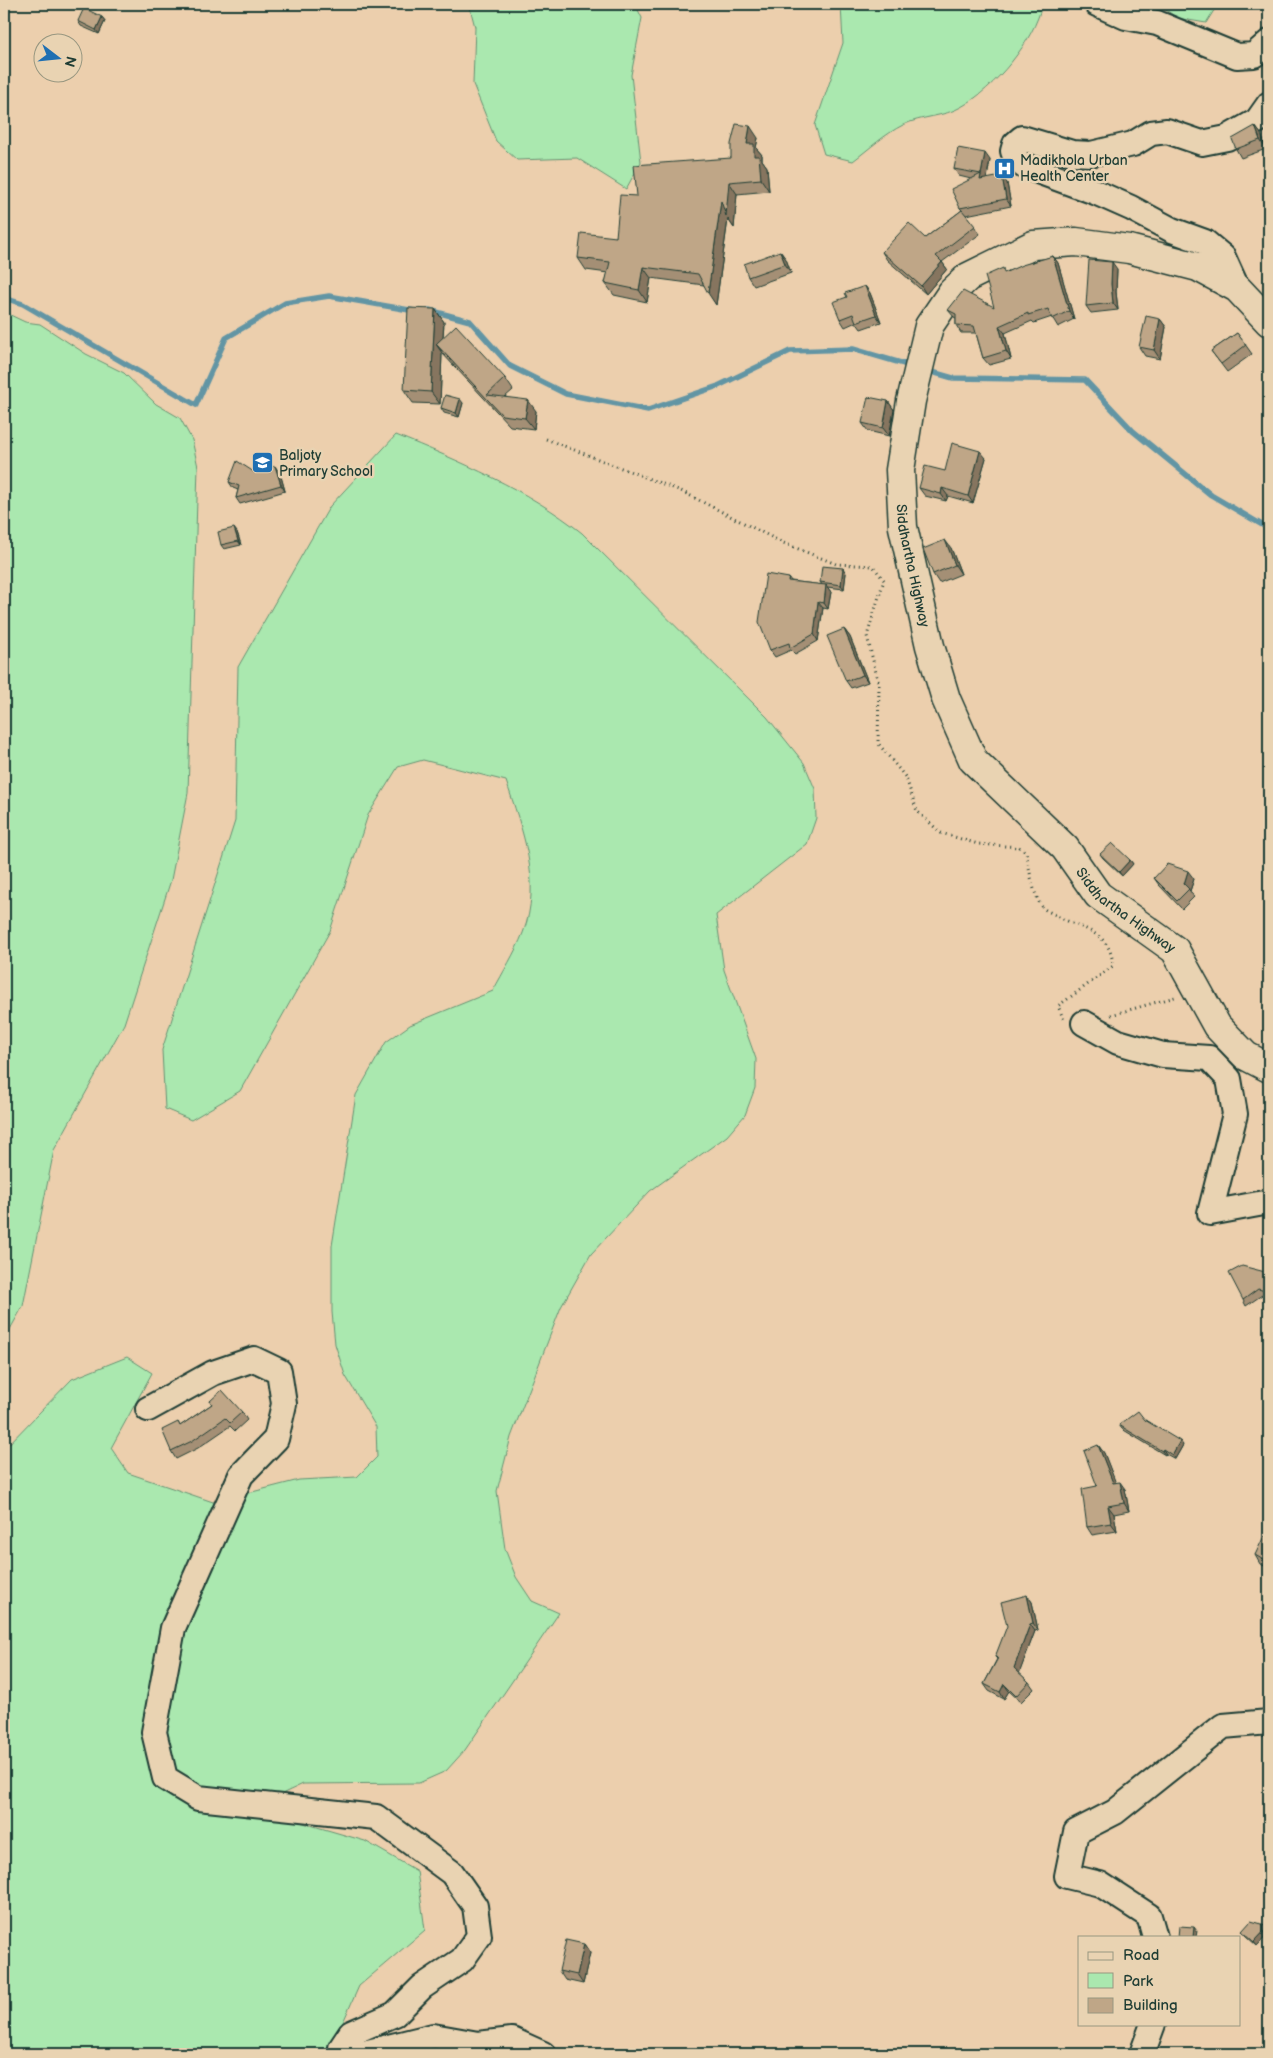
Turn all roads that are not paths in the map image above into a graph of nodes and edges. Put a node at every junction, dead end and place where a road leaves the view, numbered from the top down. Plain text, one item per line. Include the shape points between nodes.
1 (1097, 4) edge
2 (1269, 42) edge
3 (1269, 104) edge
4 (1237, 288) junction
5 (1269, 322) edge
6 (1084, 1022) road end
7 (1269, 1068) edge
8 (1269, 1202) edge
9 (148, 1409) dead end
10 (1269, 1722) edge
11 (1154, 1936) edge
12 (1152, 2026) edge
13 (344, 2054) edge
14 (360, 2054) edge
15 (543, 2054) edge
16 (1142, 2054) edge

1 - 2 street via 1126,17 1157,23 1237,56 1254,55
3 - 4 street via 1257,121 1227,138 1202,143 1167,131 1151,133 1133,144 1091,154 1072,153 1022,138 1015,144 1013,152 1024,166 1095,192 1172,230 1205,242 1223,257
4 - 5 highway, Siddhartha Highway
4 - 7 highway, Siddhartha Highway via 1198,267 1129,248 1076,242 1033,246 968,278 952,292 929,326 900,470 903,527 930,646 946,699 973,760 1065,848 1098,894 1175,950 1217,1026 1246,1056
6 - 8 street via 1118,1042 1163,1055 1210,1058 1229,1079 1235,1114 1210,1213
9 - 13 street via 213,1373 254,1359 279,1371 284,1404 276,1439 242,1475 173,1628 154,1732 166,1778 198,1798 376,1817 452,1873 475,1906 478,1936 462,1960 422,1987 395,2014 351,2033 341,2048
10 - 11 street via 1223,1726 1115,1812 1076,1832 1067,1876 1100,1884 1149,1916
12 - 16 street
14 - 15 street via 433,2036 478,2044 512,2040

